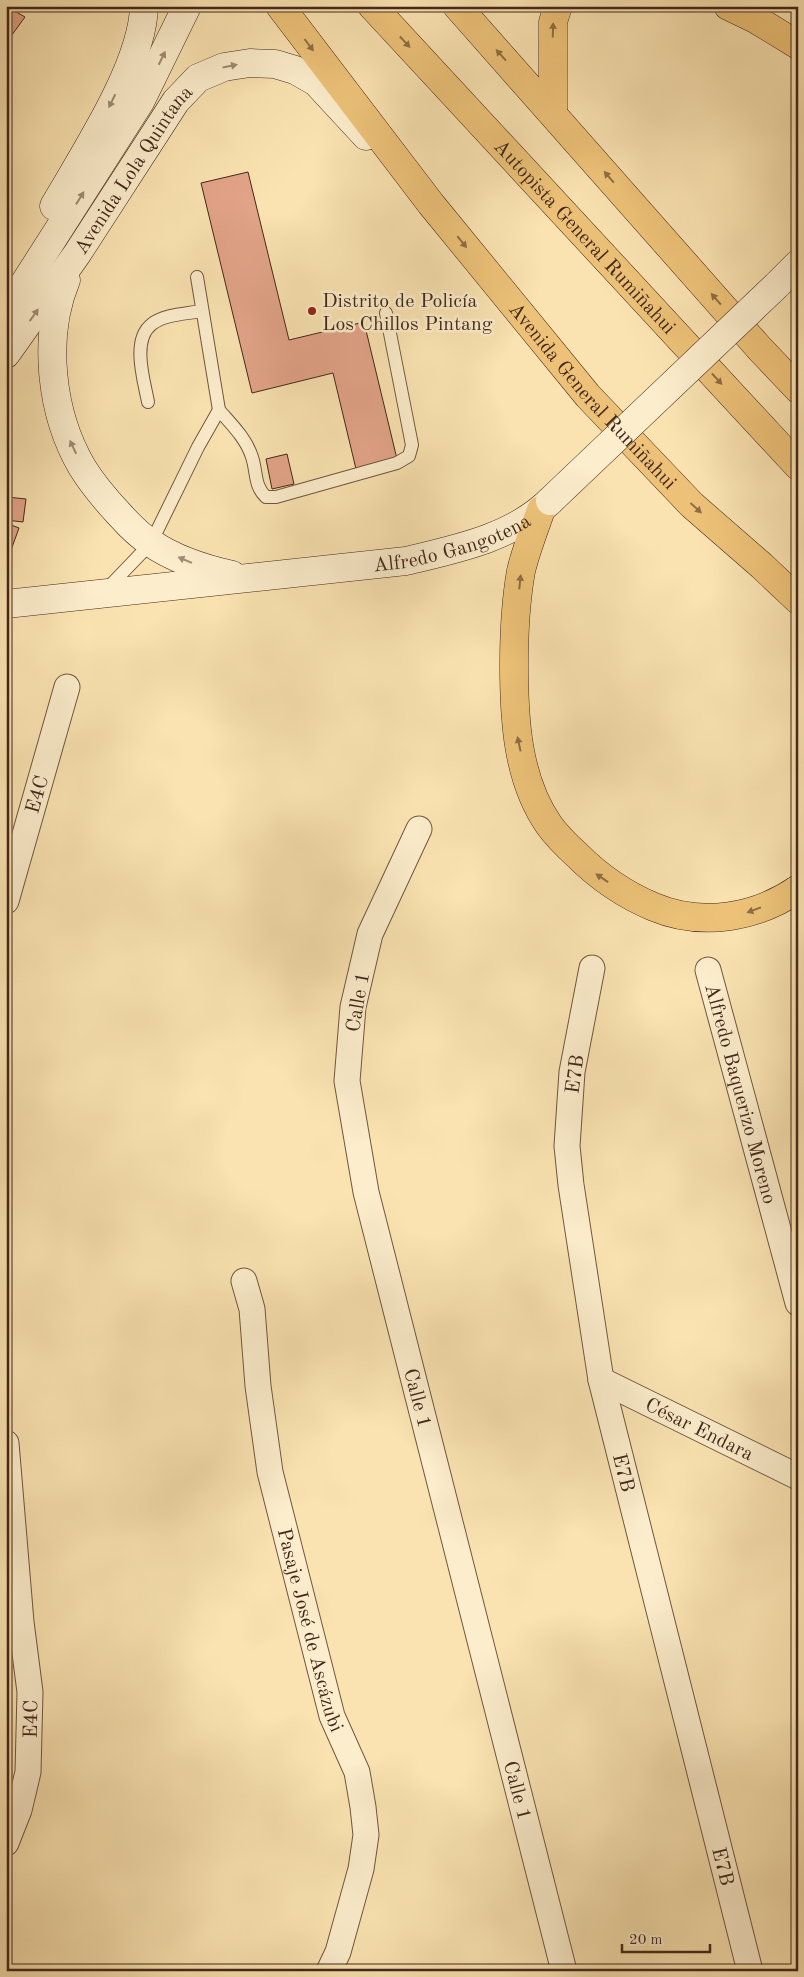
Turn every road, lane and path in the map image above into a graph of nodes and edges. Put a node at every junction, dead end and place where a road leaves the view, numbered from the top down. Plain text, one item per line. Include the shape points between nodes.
1 (144, 6) edge
2 (187, 6) edge
3 (280, 6) edge
4 (372, 6) edge
5 (457, 6) edge
6 (558, 6) edge
7 (728, 6) edge
8 (798, 45) edge
9 (553, 113) junction
10 (431, 204) junction
11 (77, 254) junction
12 (798, 264) edge
13 (197, 277) dead end
14 (6, 280) edge
15 (201, 311) junction
16 (6, 312) edge
17 (386, 313) dead end
18 (760, 349) junction
19 (6, 354) edge
20 (798, 374) edge
21 (798, 389) edge
22 (148, 402) dead end
23 (218, 410) junction
24 (798, 466) edge
25 (545, 505) junction
26 (151, 543) junction
27 (248, 578) junction
28 (104, 593) junction
29 (798, 600) edge
30 (6, 604) edge
31 (67, 687) dead end
32 (420, 829) dead end
33 (798, 889) edge
34 (6, 902) edge
35 (592, 968) dead end
36 (708, 970) dead end
37 (244, 1281) dead end
38 (798, 1303) edge
39 (601, 1380) junction
40 (6, 1443) edge
41 (798, 1477) edge
42 (14, 1620) edge
43 (6, 1843) edge
44 (329, 1971) edge
45 (564, 1971) edge
46 (750, 1971) edge

1 -> 14 main road via 133,58 103,119 37,235
16 -> 2 main road, Avenida Lola Quintana via 140,102
3 -> 10 main road, Avenida General Rumiñahui
4 -> 24 main road, Autopista General Rumiñahui
9 -> 5 main road
9 -> 6 main road via 553,22
7 - 8 main road
18 -> 9 main road
11 -> 10 main road, Avenida Lola Quintana via 176,101 198,78 224,67 250,63 275,64 295,70 316,82
10 -> 29 main road, Avenida General Rumiñahui via 588,396 692,505
19 -> 11 main road, Avenida Lola Quintana
26 -> 11 main road via 102,497 66,433 57,398 53,361 55,324 63,288
12 - 25 main road, Alfredo Gangotena, bridge
13 - 15 lane
15 - 22 lane via 167,317 152,324 144,333 139,359
15 - 23 lane
17 - 23 lane via 412,445 409,456 397,463 266,497 258,490 252,457 241,434
18 - 20 main road
18 - 21 main road
23 - 26 lane
25 - 27 main road, Alfredo Gangotena via 501,533 460,548 406,561
33 -> 25 main road via 754,912 730,917 668,913 633,899 597,875 549,824 526,774 516,727 514,685 514,643 521,571
27 -> 26 main road via 186,561
26 - 28 lane
27 - 28 main road, Alfredo Gangotena
28 - 30 main road, Alfredo Gangotena
31 - 34 street, E4C
32 - 45 street, Calle 1 via 370,934 353,1007 346,1081 366,1192
35 - 39 street, E7B via 572,1072 567,1146
36 - 38 street, Alfredo Baquerizo Moreno
37 - 44 street, Pasaje José de Ascázubi via 252,1309 270,1472 332,1716 357,1772 363,1807 366,1834 361,1869 338,1952
39 - 41 street, César Endara
39 - 46 street, E7B
40 - 42 street, E4C
42 - 43 street, E4C via 30,1692 28,1772 19,1810

